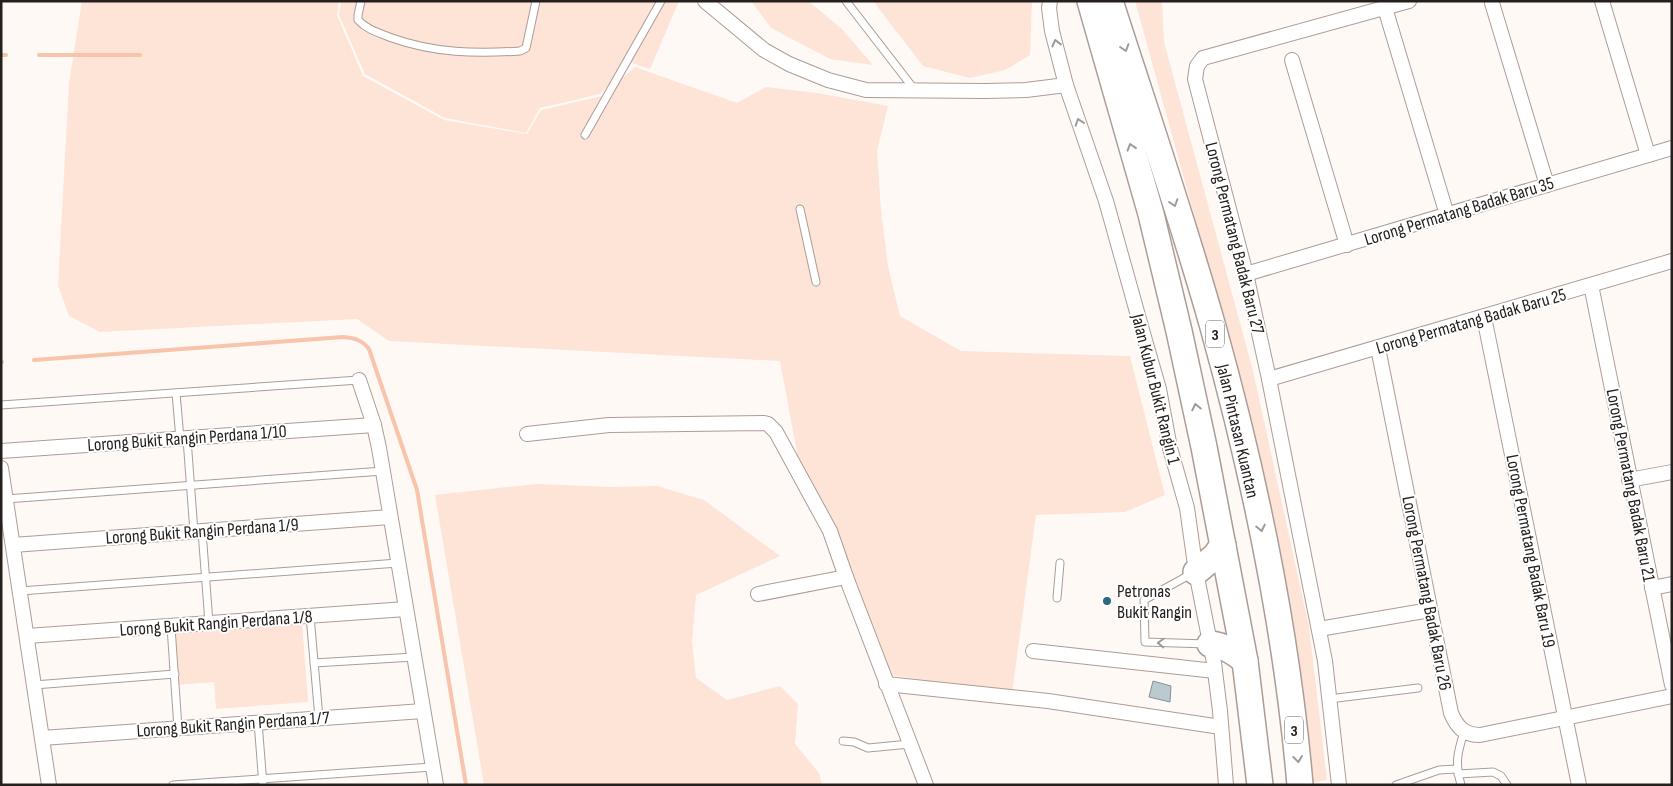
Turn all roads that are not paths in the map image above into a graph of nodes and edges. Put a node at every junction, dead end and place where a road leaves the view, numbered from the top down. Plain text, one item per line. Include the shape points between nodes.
1 (361, 1) edge
2 (536, 1) edge
3 (662, 1) edge
4 (706, 1) edge
5 (846, 1) edge
6 (1050, 1) edge
7 (1090, 1) edge
8 (1110, 1) edge
9 (1408, 1) edge
10 (1602, 1) edge
11 (1492, 3) dead end
12 (1385, 8) junction
13 (1292, 60) dead end
14 (1066, 85) junction
15 (916, 92) junction
16 (584, 135) dead end
17 (1672, 148) edge
18 (1648, 155) junction
19 (1547, 185) junction
20 (800, 209) dead end
21 (1447, 215) junction
22 (1347, 245) junction
23 (1672, 261) edge
24 (1246, 274) junction
25 (816, 282) dead end
26 (1591, 285) junction
27 (1484, 317) junction
28 (1378, 348) junction
29 (359, 380) joint
30 (1269, 380) junction
31 (176, 392) junction
32 (1, 405) edge
33 (374, 425) junction
34 (527, 434) dead end
35 (184, 439) junction
36 (1204, 447) junction
37 (1, 452) edge
38 (1, 468) edge
39 (382, 471) junction
40 (1672, 472) edge
41 (1629, 480) junction
42 (190, 486) junction
43 (6, 499) junction
44 (390, 516) junction
45 (198, 532) junction
46 (13, 545) junction
47 (1223, 545) junction
48 (398, 563) junction
49 (1060, 563) dead end
50 (1196, 572) junction
51 (846, 577) junction
52 (206, 578) junction
53 (1672, 584) edge
54 (1652, 588) junction
55 (20, 591) junction
56 (758, 594) dead end
57 (1057, 598) dead end
58 (406, 609) junction
59 (1430, 610) junction
60 (310, 615) junction
61 (209, 623) junction
62 (171, 627) junction
63 (1319, 629) junction
64 (27, 636) junction
65 (1210, 644) junction
66 (1033, 651) dead end
67 (414, 657) junction
68 (1245, 661) junction
69 (314, 663) junction
70 (1215, 672) junction
71 (175, 674) junction
72 (886, 684) junction
73 (34, 685) junction
74 (1672, 685) edge
75 (1418, 688) dead end
76 (1672, 696) edge
77 (1329, 699) junction
78 (423, 711) junction
79 (319, 718) junction
80 (1565, 718) junction
81 (258, 722) junction
82 (1221, 727) junction
83 (178, 728) junction
84 (1464, 732) junction
85 (42, 738) junction
86 (843, 741) dead end
87 (910, 744) junction
88 (432, 766) junction
89 (1458, 772) junction
90 (263, 781) edge
91 (49, 785) edge
92 (173, 785) edge
93 (436, 785) edge
94 (926, 785) edge
95 (1226, 785) edge
96 (1260, 785) edge
97 (1272, 785) edge
98 (1300, 785) edge
99 (1338, 785) edge
100 (1396, 785) edge
101 (1461, 785) edge
102 (1507, 785) edge
103 (1579, 785) edge

1 - 2 lane via 358,20 366,27 432,50 464,53 520,51 526,48
3 - 16 lane
4 - 15 street via 764,50 789,64 828,80 866,90
5 - 15 lane
14 -> 6 street, Jalan Kubur Bukit Rangin 1 via 1052,31
36 -> 7 highway, Jalan Pintasan Kuantan / 3 via 1151,214
8 -> 98 highway, Jalan Pintasan Kuantan / 3 via 1212,326 1241,436 1278,615
9 - 12 street, Lorong Permatang Badak Baru 27
10 - 18 street
11 - 19 street
12 - 21 street
12 - 24 street, Lorong Permatang Badak Baru 27 via 1219,53 1203,58 1197,66 1194,79
13 - 22 street
14 - 15 street via 1026,90
50 -> 14 street, Jalan Kubur Bukit Rangin 1 via 1187,508 1170,448 1159,389 1106,201
17 - 18 street, Lorong Permatang Badak Baru 35
18 - 19 street, Lorong Permatang Badak Baru 35
19 - 21 street, Lorong Permatang Badak Baru 35
20 - 25 lane
21 - 22 street, Lorong Permatang Badak Baru 35
22 - 24 street, Lorong Permatang Badak Baru 35
23 - 26 street, Lorong Permatang Badak Baru 25
24 - 30 street, Lorong Permatang Badak Baru 27
26 - 27 street, Lorong Permatang Badak Baru 25
26 - 41 street, Lorong Permatang Badak Baru 21
27 - 28 street, Lorong Permatang Badak Baru 25
27 - 80 street, Lorong Permatang Badak Baru 19
28 - 30 street, Lorong Permatang Badak Baru 25
28 - 59 street, Lorong Permatang Badak Baru 26
29 - 31 lane
29 - 33 street
30 - 63 street, Lorong Permatang Badak Baru 27
31 - 32 lane
31 - 35 lane
33 - 35 street, Lorong Bukit Rangin Perdana 1/10
33 - 39 street
34 - 51 street via 608,425 768,424 776,432 830,531
35 - 37 street, Lorong Bukit Rangin Perdana 1/10
35 - 42 lane
36 - 47 highway, Jalan Pintasan Kuantan / 3
36 - 97 highway via 1219,474 1233,516 1260,676
38 - 43 street
39 - 42 lane
39 - 44 street
40 - 41 street
41 - 54 street, Lorong Permatang Badak Baru 21
42 - 43 lane
42 - 45 lane
43 - 46 street
44 - 45 street, Lorong Bukit Rangin Perdana 1/9
44 - 48 street
45 - 46 street, Lorong Bukit Rangin Perdana 1/9
45 - 52 lane
46 - 55 street
47 - 50 highway
47 - 68 highway, Jalan Pintasan Kuantan / 3
48 - 52 lane
48 - 58 street
49 - 57 lane
50 - 65 street, Jalan Kubur Bukit Rangin 1
65 -> 50 lane via 1145,642 1144,600
51 - 56 street
51 - 72 street
52 - 55 lane
52 - 61 lane
53 - 54 street
54 - 74 street, Lorong Permatang Badak Baru 21
55 - 64 street
58 - 60 street, Lorong Bukit Rangin Perdana 1/8
58 - 67 street
59 - 63 street
59 - 84 street, Lorong Permatang Badak Baru 26 via 1451,713
60 - 61 street, Lorong Bukit Rangin Perdana 1/8
60 - 69 lane
61 - 62 street, Lorong Bukit Rangin Perdana 1/8
62 - 64 street, Lorong Bukit Rangin Perdana 1/8
62 - 71 lane
63 - 77 street, Lorong Permatang Badak Baru 27
64 - 73 street
65 - 68 highway via 1233,650
65 - 70 street, Jalan Kubur Bukit Rangin 1
66 - 70 street
67 - 69 lane
67 - 78 street
68 - 96 highway, Jalan Pintasan Kuantan / 3
69 - 79 lane
70 - 82 street, Jalan Kubur Bukit Rangin 1
71 - 73 lane
71 - 83 lane
72 - 82 street via 1038,700
72 - 87 street
73 - 85 street
75 - 77 lane
76 - 80 street
77 - 99 street, Lorong Permatang Badak Baru 27
78 - 79 street, Lorong Bukit Rangin Perdana 1/7
78 - 88 street
79 - 81 street, Lorong Bukit Rangin Perdana 1/7
80 - 84 street via 1480,735
80 - 103 street, Lorong Permatang Badak Baru 19
81 - 83 street, Lorong Bukit Rangin Perdana 1/7
81 - 90 lane
82 - 95 street, Jalan Kubur Bukit Rangin 1
83 - 85 street, Lorong Bukit Rangin Perdana 1/7
84 - 89 lane via 1458,752
85 - 91 street
86 - 87 lane via 868,748
87 - 94 street
88 - 90 lane
88 - 93 street
89 - 100 lane via 1439,770
89 - 101 lane
89 - 102 lane via 1493,772 1501,776
90 - 92 lane

